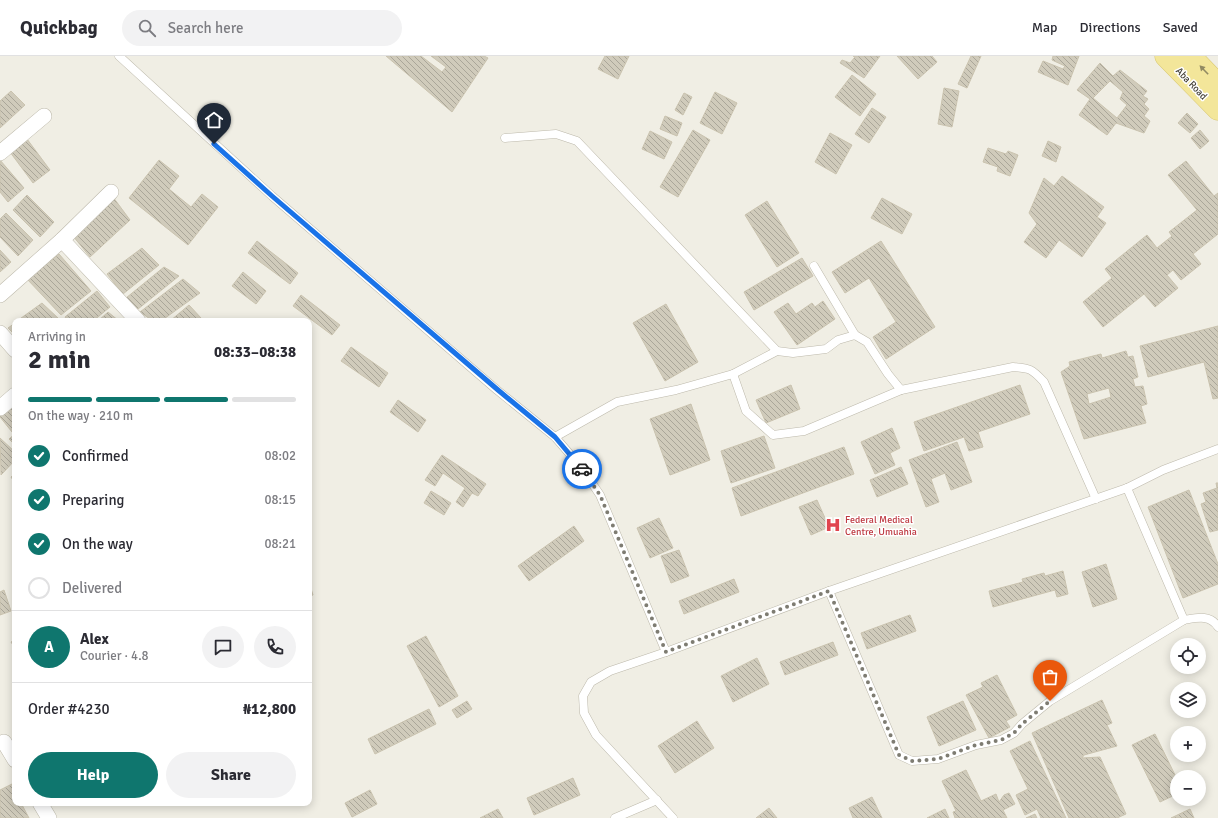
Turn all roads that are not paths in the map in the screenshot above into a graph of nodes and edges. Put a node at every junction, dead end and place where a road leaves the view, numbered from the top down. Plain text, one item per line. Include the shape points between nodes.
1 (119, 56) edge
2 (1166, 56) edge
3 (1190, 56) edge
4 (1218, 85) edge
5 (1218, 109) edge
6 (44, 116) dead end
7 (505, 138) dead end
8 (1, 150) edge
9 (111, 192) dead end
10 (62, 240) junction
11 (814, 266) dead end
12 (0, 295) edge
13 (135, 318) edge
14 (0, 333) edge
15 (855, 335) junction
16 (12, 347) edge
17 (777, 350) junction
18 (733, 374) junction
19 (901, 390) junction
20 (12, 398) edge
21 (0, 408) edge
22 (555, 437) junction
23 (1218, 449) edge
24 (1127, 488) junction
25 (1096, 498) junction
26 (829, 591) junction
27 (1184, 620) junction
28 (1218, 627) edge
29 (666, 652) junction
30 (6, 740) edge
31 (12, 753) edge
32 (657, 800) junction
33 (42, 806) edge
34 (49, 818) edge
35 (616, 818) edge
36 (673, 818) edge

1 - 22 lane via 272,196
2 - 5 main road, Aba Road
4 -> 3 main road, Aba Road
6 - 8 street
7 - 17 lane via 556,134 577,141
9 - 10 street
10 - 12 street
10 - 13 street
11 - 15 lane
14 - 16 street
15 - 17 lane via 838,340 826,349 793,353
15 - 19 lane via 867,342
17 - 18 lane
18 - 19 lane via 746,411 773,435 804,431
18 - 22 lane via 676,390 617,402
19 - 25 lane via 1013,367 1031,370 1044,382
20 - 21 street
22 - 29 lane via 600,495
23 - 24 lane via 1163,470
24 - 25 lane
24 - 27 lane
25 - 26 lane
26 - 27 lane via 899,755 912,761 938,759 976,745 1001,740 1014,733 1050,701
26 - 29 lane
27 - 28 lane via 1204,617
29 - 32 lane via 610,671 591,682 583,696 584,713 596,734
30 - 31 street
32 - 35 lane
32 - 36 lane
33 - 34 street

